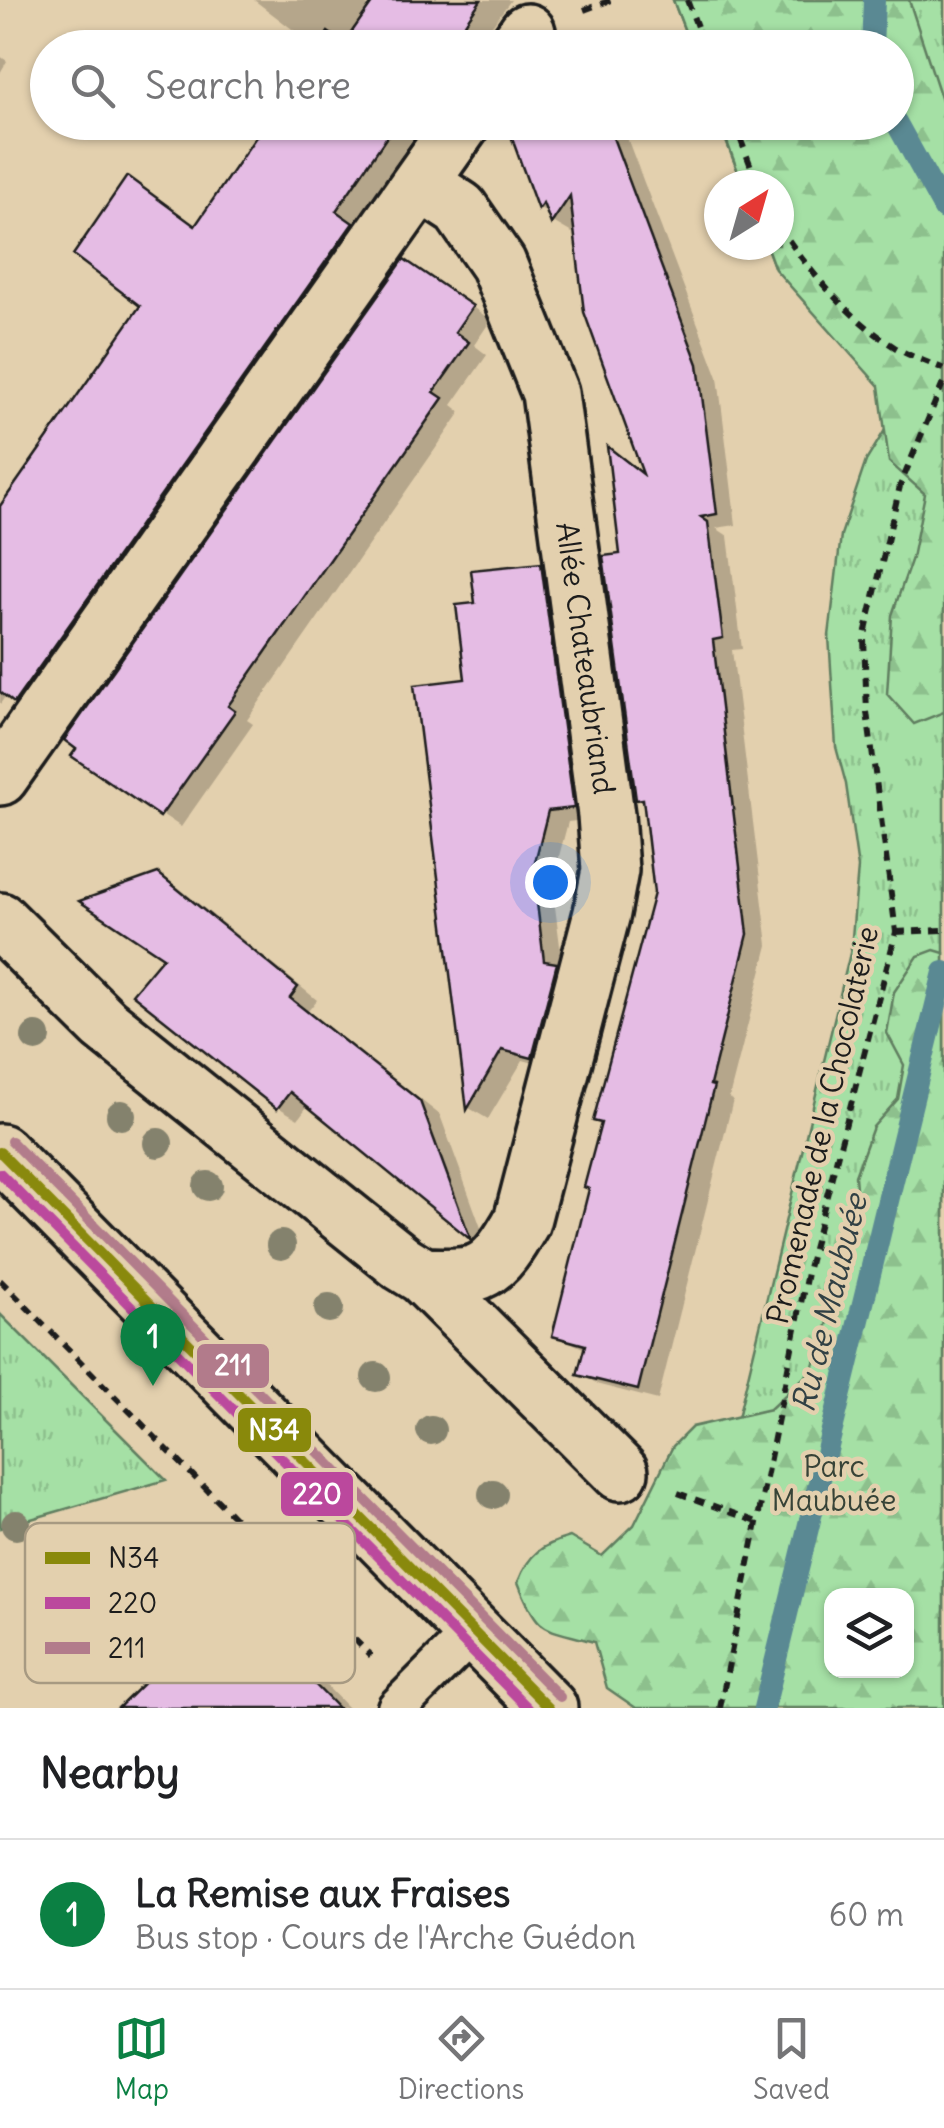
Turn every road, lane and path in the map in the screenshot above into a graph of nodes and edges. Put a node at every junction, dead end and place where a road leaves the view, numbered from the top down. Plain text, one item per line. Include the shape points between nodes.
1 (687, 0) edge
2 (698, 30) edge
3 (450, 140) edge
4 (741, 140) edge
5 (752, 170) edge
6 (420, 183) junction
7 (794, 250) edge
8 (944, 369) edge
9 (944, 381) edge
10 (0, 777) edge
11 (0, 921) edge
12 (944, 930) edge
13 (896, 932) junction
14 (0, 1152) edge
15 (423, 1276) junction
16 (0, 1280) edge
17 (620, 1472) joint
18 (757, 1522) junction
19 (240, 1523) edge
20 (474, 1630) junction
21 (355, 1640) edge
22 (375, 1660) dead end
23 (397, 1708) edge
24 (549, 1708) edge
25 (720, 1708) edge

1 - 2 path
3 - 6 street
4 - 5 path
6 - 10 street
6 - 15 street, Allée Chateaubriand via 460,209 498,264 550,393 610,870 522,1221 488,1269 461,1278
7 - 8 path via 893,346
9 - 13 path, Promenade de la Chocolaterie via 900,486 864,639
11 - 15 street via 119,1036
12 - 13 path
13 - 18 path, Promenade de la Chocolaterie via 808,1268
14 - 20 street
15 - 17 street
16 - 19 path
17 - 18 path
18 - 25 path, Promenade de la Chocolaterie
20 - 23 lane
20 - 24 street
21 - 22 path

